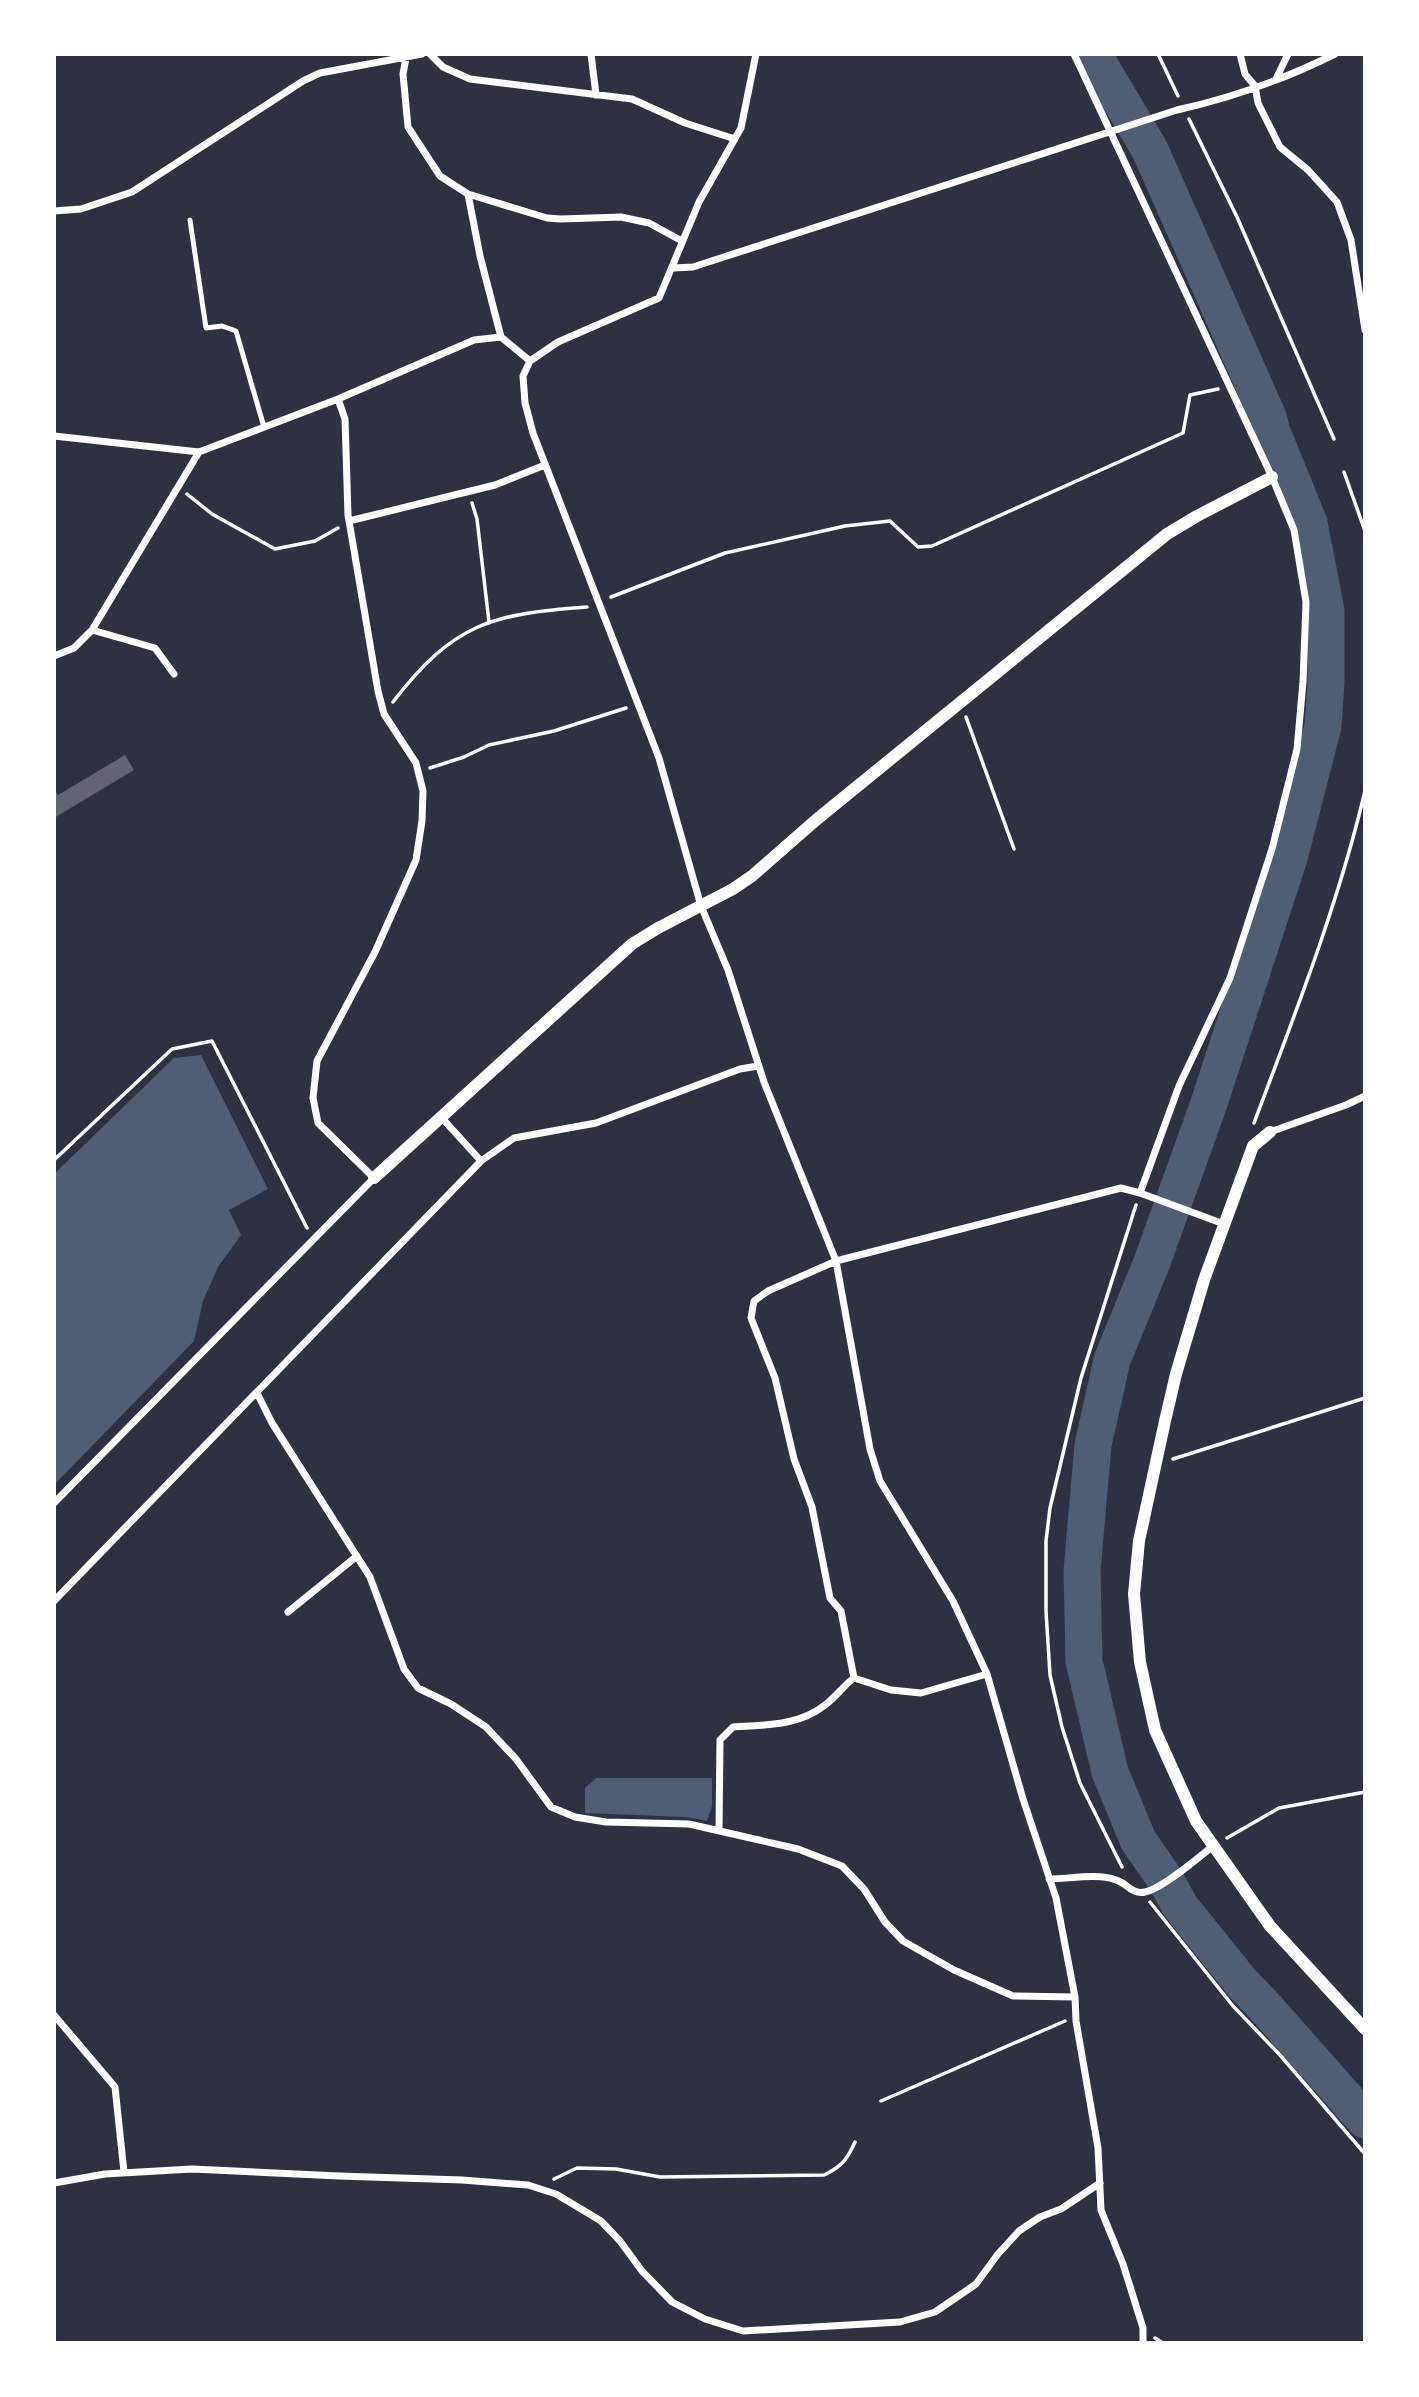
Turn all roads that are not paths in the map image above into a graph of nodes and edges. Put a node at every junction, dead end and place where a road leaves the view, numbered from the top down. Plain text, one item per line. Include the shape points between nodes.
1 (422, 54) edge
2 (430, 54) edge
3 (591, 54) edge
4 (757, 54) edge
5 (1074, 54) edge
6 (1240, 54) edge
7 (1288, 54) edge
8 (1335, 54) edge
9 (406, 58) junction
10 (1276, 79) junction
11 (1255, 86) junction
12 (596, 95) junction
13 (1112, 131) junction
14 (735, 139) junction
15 (468, 194) junction
16 (54, 211) edge
17 (190, 220) dead end
18 (682, 241) junction
19 (673, 268) junction
20 (1365, 330) edge
21 (501, 337) junction
22 (530, 361) junction
23 (338, 399) junction
24 (264, 427) junction
25 (54, 436) edge
26 (199, 452) junction
27 (545, 465) junction
28 (1272, 477) junction
29 (349, 521) junction
30 (92, 630) junction
31 (54, 656) edge
32 (174, 674) dead end
33 (701, 906) junction
34 (758, 1066) junction
35 (1365, 1096) edge
36 (440, 1117) junction
37 (1270, 1132) joint
38 (481, 1161) junction
39 (374, 1178) junction
40 (1140, 1193) junction
41 (1224, 1224) junction
42 (836, 1261) junction
43 (257, 1393) junction
44 (54, 1503) edge
45 (357, 1556) junction
46 (54, 1601) edge
47 (288, 1612) dead end
48 (987, 1674) junction
49 (854, 1678) junction
50 (719, 1831) junction
51 (1213, 1846) junction
52 (1049, 1879) junction
53 (1074, 1997) junction
54 (54, 2015) edge
55 (1365, 2029) edge
56 (124, 2172) junction
57 (54, 2183) edge
58 (1100, 2183) junction
59 (1143, 2343) edge

1 - 9 street
2 - 12 street via 443,67 470,79
3 - 12 street
4 - 14 street
5 - 13 street
6 - 11 street via 1245,74
7 - 10 street
8 - 10 street
9 - 15 street via 408,127 440,176
9 - 16 street via 320,73 132,192 81,209
10 - 11 street
11 - 13 street
11 - 20 street via 1258,103 1280,148 1337,202 1351,240
12 - 14 street via 632,99
13 - 19 street via 693,267
13 - 28 street
14 - 18 street
15 - 18 street via 547,218 621,217 649,223
15 - 21 street
17 - 24 lane via 206,328 222,326 236,331
18 - 19 street
19 - 22 street via 659,298 558,342
21 - 22 street
21 - 23 street via 474,340
22 - 27 street via 523,376 525,403
23 - 24 street
23 - 29 street via 345,419
24 - 26 street
25 - 26 street
26 - 30 street
27 - 29 street via 495,485
27 - 33 street via 659,758
28 - 33 street via 1167,534 752,876
28 - 40 street via 1294,530 1306,602 1297,749 1272,849 1230,978 1179,1086
29 - 39 street via 384,714 416,763 422,801 416,860 375,952 317,1061 313,1098 318,1123
30 - 31 street via 74,648
30 - 32 street via 155,648
33 - 34 street via 728,970
33 - 36 street via 624,950
34 - 38 street via 596,1123 514,1138
34 - 42 street
35 - 37 street
36 - 38 street
36 - 39 street
37 - 41 street via 1253,1146
38 - 43 street
39 - 44 street
40 - 41 street
40 - 42 street via 1121,1188
41 - 51 street via 1176,1374 1139,1541 1134,1594 1140,1662 1155,1730 1196,1821
42 - 48 street via 870,1449 880,1481 953,1601
42 - 49 street via 768,1291 754,1301 751,1318 775,1378 794,1459 812,1507 830,1598 841,1611
43 - 45 street
43 - 46 street
45 - 47 street
45 - 50 street via 370,1577 404,1670 418,1688 486,1727 551,1807 606,1822 689,1825
48 - 49 street via 921,1693 891,1690
48 - 52 street
49 - 50 street via 806,1717 776,1725 733,1727 720,1740
50 - 53 street via 798,1849 842,1866 903,1941 954,1970 1013,1996
51 - 52 street via 1147,1892 1136,1893 1116,1880
51 - 55 street via 1270,1926
52 - 53 street
53 - 58 street
54 - 56 street via 115,2087
56 - 57 street
56 - 58 street via 192,2169 528,2185 556,2193 601,2221 672,2302 743,2332 900,2322 935,2312 976,2284 1019,2231
58 - 59 street via 1101,2210 1123,2264 1143,2328

